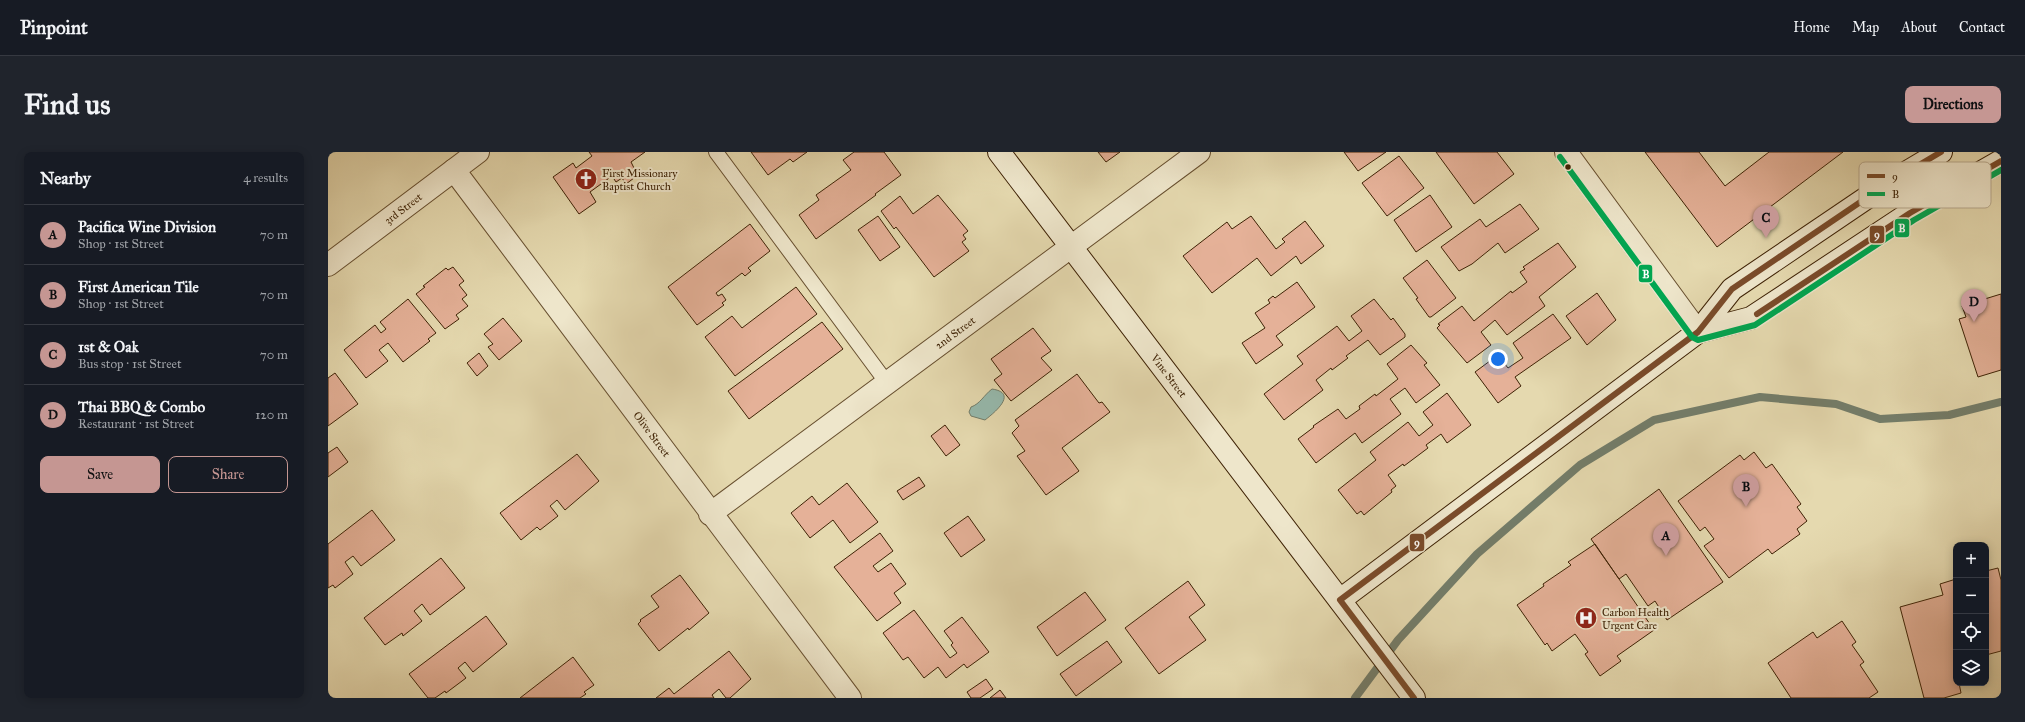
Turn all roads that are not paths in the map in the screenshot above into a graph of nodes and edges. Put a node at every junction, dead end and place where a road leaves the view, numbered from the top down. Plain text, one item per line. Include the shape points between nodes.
1 (478, 152) edge
2 (716, 152) edge
3 (999, 152) edge
4 (1199, 152) edge
5 (1566, 152) edge
6 (1941, 152) edge
7 (2001, 161) edge
8 (1924, 162) edge
9 (1991, 167) edge
10 (454, 170) junction
11 (1859, 203) edge
12 (1919, 208) edge
13 (1072, 248) junction
14 (328, 265) edge
15 (1698, 332) junction
16 (887, 383) junction
17 (710, 514) junction
18 (1340, 600) junction
19 (850, 698) edge
20 (1414, 698) edge

1 - 10 street, 3rd Street
2 - 16 lane
3 - 13 street, Vine Street
4 - 13 street, 2nd Street
5 - 15 street
6 - 8 street
7 - 9 street
10 - 14 street, 3rd Street
10 - 17 street, Olive Street
11 - 15 street via 1732,289
12 - 15 street via 1751,318
13 - 16 street, 2nd Street
13 - 18 street, Vine Street
15 - 18 street
16 - 17 street, 2nd Street
17 - 19 street, Olive Street
18 - 20 street, Vine Street

